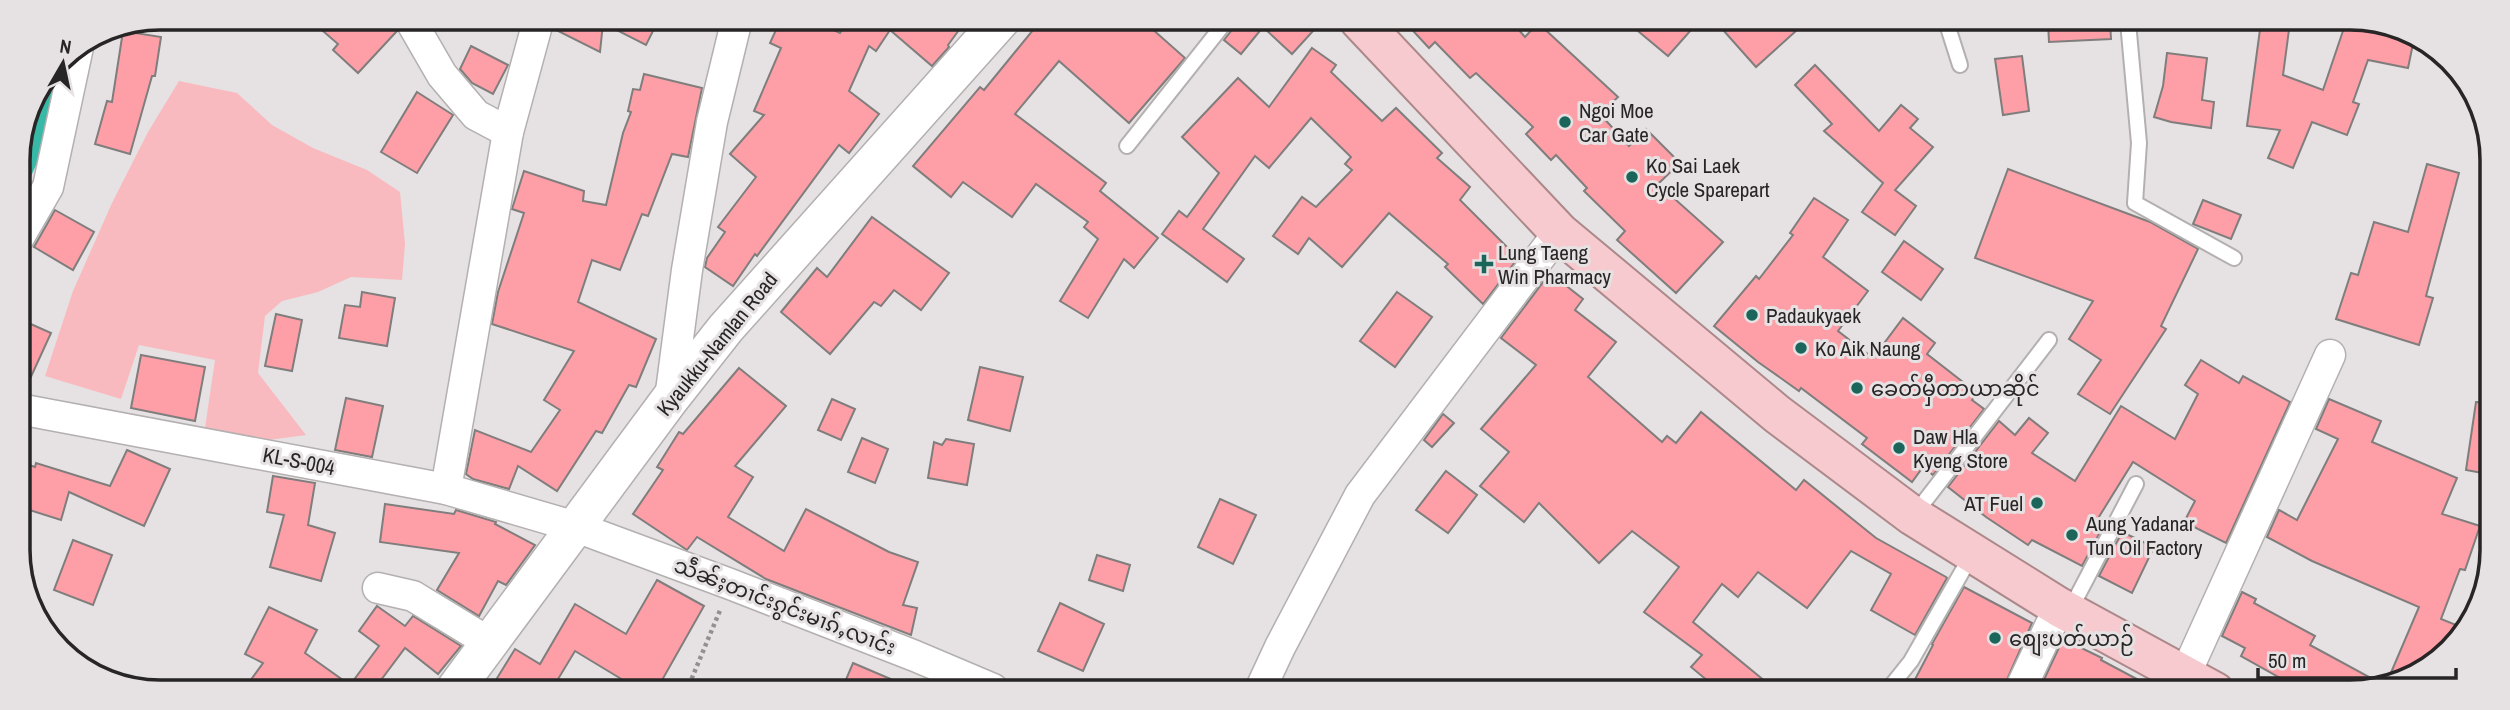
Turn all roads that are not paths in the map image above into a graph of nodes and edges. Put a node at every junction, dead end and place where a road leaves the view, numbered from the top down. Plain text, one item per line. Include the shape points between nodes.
1 (416, 30) edge
2 (536, 30) edge
3 (734, 30) edge
4 (993, 30) edge
5 (1219, 30) edge
6 (1368, 30) edge
7 (1949, 30) edge
8 (2129, 30) edge
9 (75, 61) edge
10 (1961, 65) dead end
11 (508, 132) junction
12 (1127, 146) dead end
13 (30, 218) edge
14 (1559, 232) junction
15 (2234, 258) dead end
16 (2049, 340) dead end
17 (2330, 355) dead end
18 (670, 399) junction
19 (30, 411) edge
20 (2136, 484) dead end
21 (446, 489) junction
22 (1913, 516) junction
23 (576, 527) junction
24 (1973, 553) junction
25 (378, 587) dead end
26 (2064, 609) junction
27 (490, 643) junction
28 (462, 680) edge
29 (968, 680) edge
30 (1265, 680) edge
31 (1896, 680) edge
32 (2026, 680) edge
33 (2193, 680) edge
34 (2202, 680) edge

1 - 11 street via 442,75 477,115
2 - 11 street
3 - 18 street via 712,121
4 - 18 street, Kyaukku-Namlan Road via 726,328
5 - 12 lane
6 - 14 highway
7 - 10 lane
8 - 15 lane via 2139,143 2135,203
9 - 13 street via 48,187
11 - 21 street
14 - 22 highway via 1777,414
14 - 30 street via 1360,495
16 - 22 lane
17 - 34 street
18 - 23 street, Kyaukku-Namlan Road
19 - 21 street, KL-S-004
20 - 26 lane
21 - 23 street, KL-S-004
22 - 24 highway
23 - 27 street, Kyaukku-Namlan Road
23 - 29 street, သဵၼ်ႈတၢင်းၵွင်းမၢၵ်ႇလၢင်း
24 - 26 highway
24 - 31 lane
25 - 27 street via 413,596
26 - 32 street
26 - 33 highway
27 - 28 street, Kyaukku-Namlan Road

